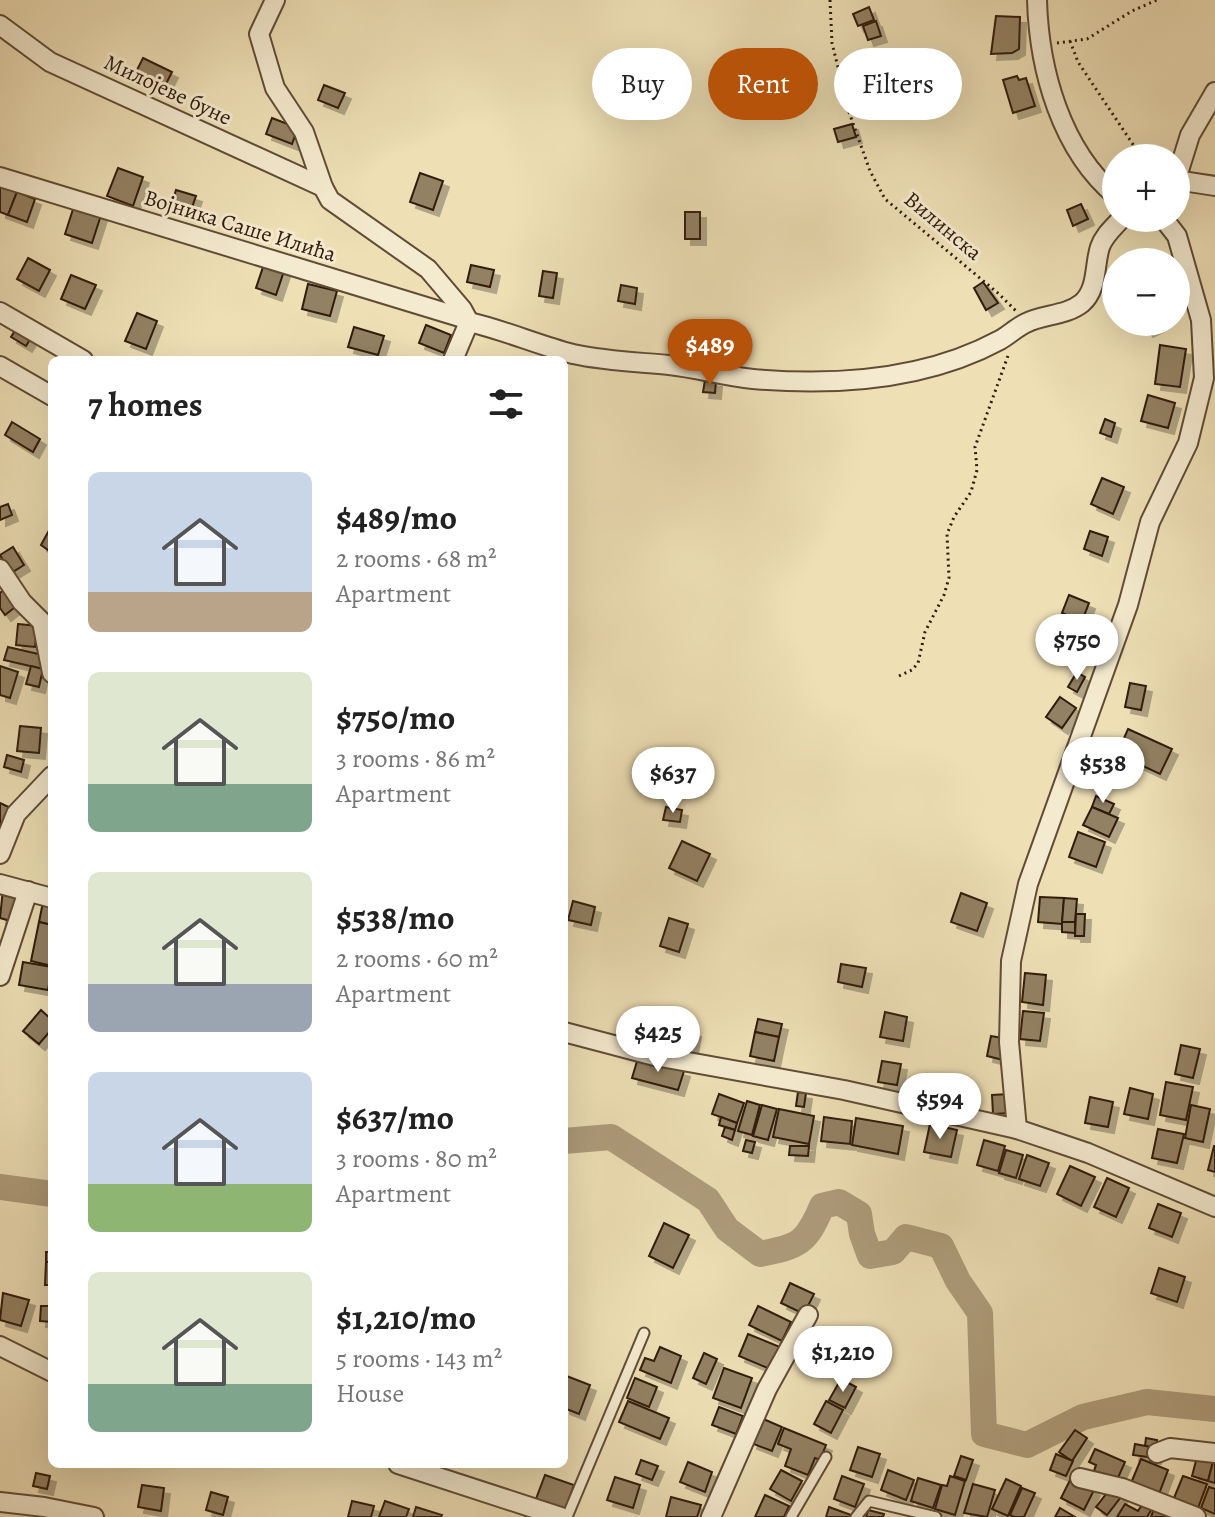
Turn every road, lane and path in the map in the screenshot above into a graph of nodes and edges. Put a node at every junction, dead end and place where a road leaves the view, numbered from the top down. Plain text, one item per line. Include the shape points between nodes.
1 (275, 0) edge
2 (830, 0) edge
3 (1037, 0) edge
4 (1157, 0) edge
5 (0, 25) edge
6 (1070, 41) junction
7 (1042, 45) junction
8 (1215, 92) edge
9 (1133, 144) edge
10 (1187, 144) edge
11 (0, 177) edge
12 (1190, 182) edge
13 (1102, 183) edge
14 (1215, 186) edge
15 (323, 187) junction
16 (1111, 232) edge
17 (1174, 232) edge
18 (0, 312) edge
19 (466, 317) junction
20 (1021, 326) junction
21 (76, 356) edge
22 (454, 356) edge
23 (0, 366) edge
24 (48, 394) edge
25 (0, 569) edge
26 (48, 653) edge
27 (899, 676) dead end
28 (48, 780) edge
29 (0, 854) edge
30 (0, 884) edge
31 (28, 891) junction
32 (48, 897) edge
33 (0, 976) edge
34 (568, 1033) edge
35 (1017, 1129) junction
36 (1215, 1207) edge
37 (808, 1315) dead end
38 (644, 1333) dead end
39 (0, 1346) edge
40 (48, 1370) edge
41 (1157, 1453) dead end
42 (1215, 1453) edge
43 (826, 1457) dead end
44 (410, 1468) edge
45 (1080, 1478) dead end
46 (0, 1502) edge
47 (94, 1517) edge
48 (561, 1517) edge
49 (567, 1517) edge
50 (711, 1517) edge
51 (791, 1517) edge
52 (856, 1517) edge
53 (936, 1517) edge
54 (1196, 1517) edge

1 - 15 street, Милојеве буне via 259,34 275,88 304,132
2 - 20 path, Вилинска via 832,43 849,112 885,199 999,294
3 - 7 street
4 - 6 path via 1087,39
5 - 15 street, Милојеве буне via 50,62
6 - 7 path
6 - 9 path via 1078,62
7 - 13 street via 1055,105 1079,155
8 - 10 street
11 - 19 street, Војника Саше Илића
12 - 14 street
15 - 19 street, Милојеве буне via 330,200 428,269
16 - 20 street, Војника Саше Илића via 1100,246 1089,296 1080,305
17 - 35 street via 1201,320 1204,378 1188,443 1150,522 1128,605 1028,884 1011,961 1009,1042
18 - 21 street
19 - 20 street, Војника Саше Илића via 601,360 796,382 913,371 1001,340
19 - 22 street
20 - 27 path via 975,447 977,470 971,492 947,534 949,578 944,595 925,632 918,663
23 - 24 street
25 - 26 street via 42,622
28 - 29 street via 16,814
30 - 31 street
31 - 32 street
31 - 33 street
34 - 35 street via 655,1056 844,1090
35 - 36 street
37 - 50 street via 767,1389
38 - 49 lane
39 - 40 street
41 - 42 street via 1170,1448
43 - 51 lane
44 - 48 street
45 - 54 street
46 - 47 street
52 - 53 lane via 869,1501

